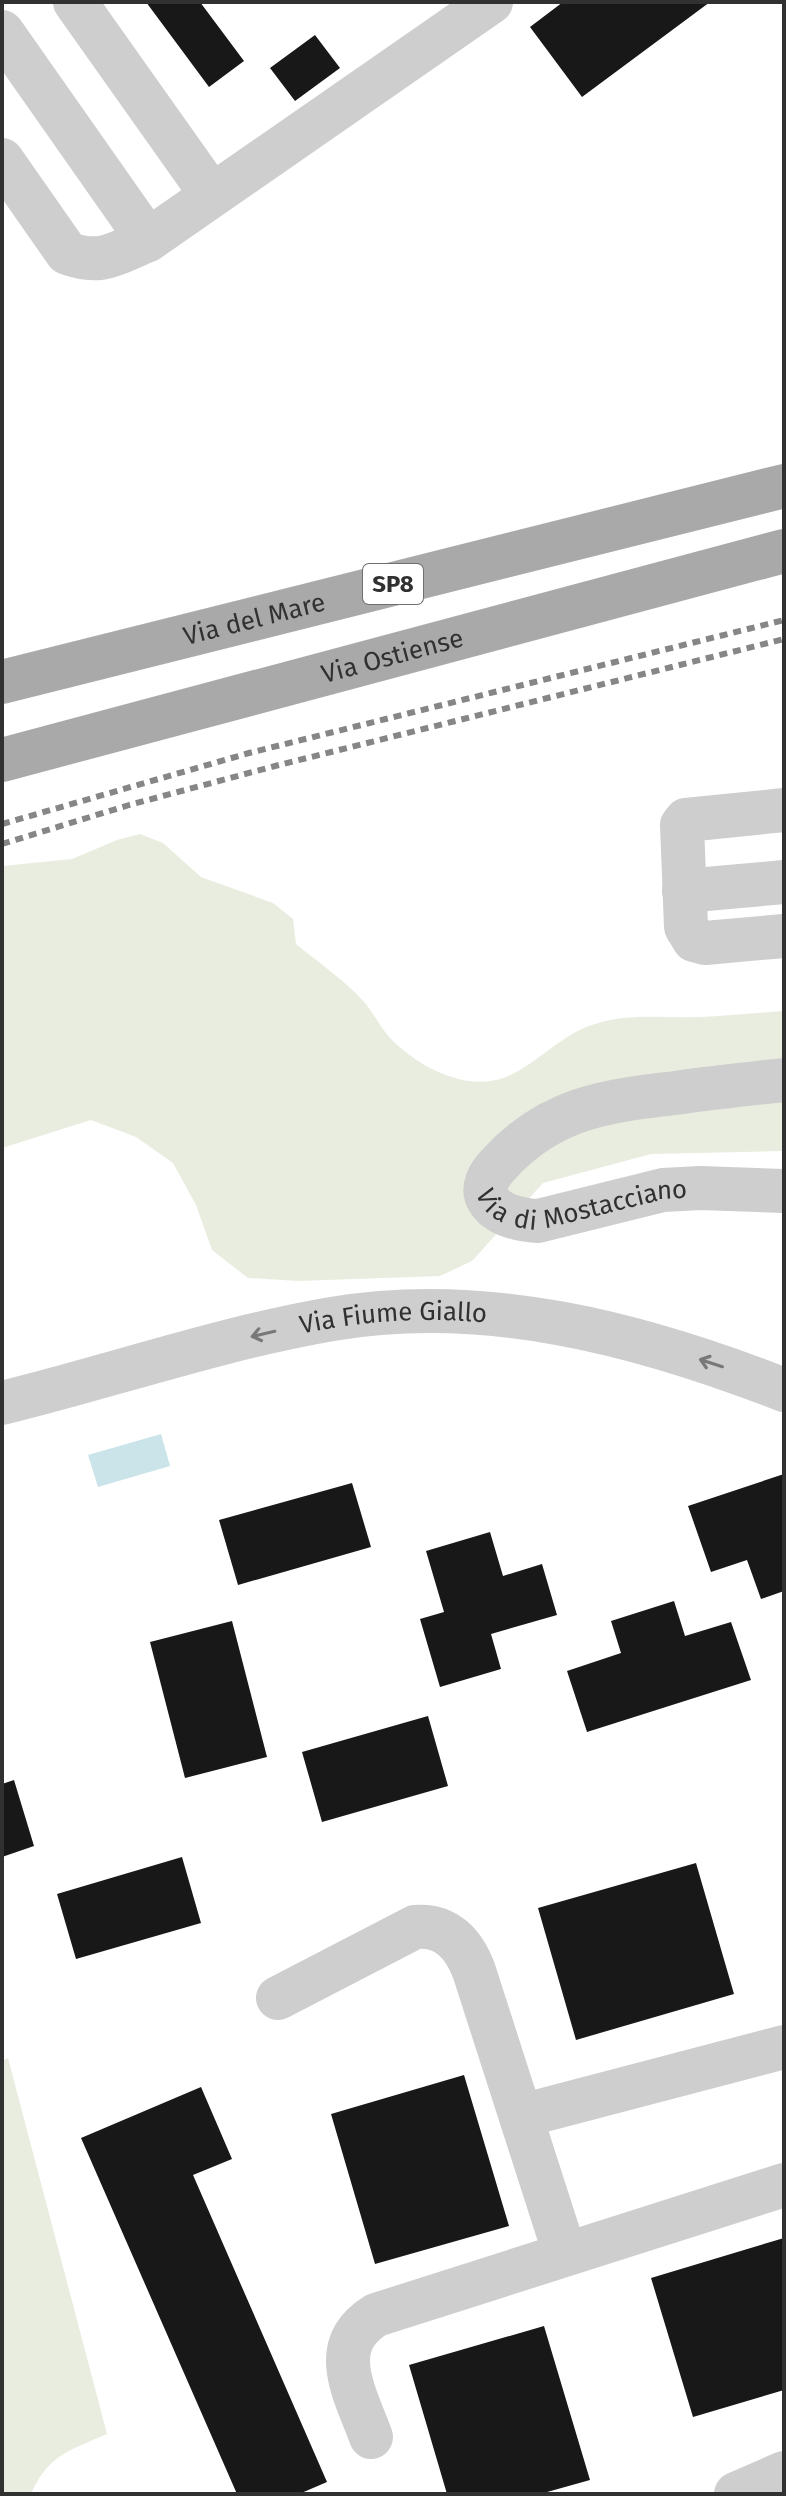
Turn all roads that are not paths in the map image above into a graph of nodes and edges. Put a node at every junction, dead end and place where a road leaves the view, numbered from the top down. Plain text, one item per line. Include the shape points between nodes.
1 (75, 2) edge
2 (491, 2) edge
3 (2, 32) edge
4 (2, 160) edge
5 (211, 194) junction
6 (148, 240) junction
7 (784, 486) edge
8 (784, 551) edge
9 (2, 682) edge
10 (2, 760) edge
11 (784, 810) edge
12 (784, 882) edge
13 (684, 891) junction
14 (784, 936) edge
15 (784, 1080) edge
16 (784, 1191) edge
17 (784, 1390) edge
18 (2, 1403) edge
19 (278, 1998) dead end
20 (784, 2047) edge
21 (521, 2116) junction
22 (784, 2185) edge
23 (565, 2254) junction
24 (371, 2437) dead end
25 (784, 2473) edge
26 (736, 2494) edge

1 - 5 street
2 - 5 street
3 - 6 street
4 - 6 street via 67,253 98,260
5 - 6 street
7 - 9 main road, Via del Mare / SP8
8 - 10 main road, Via Ostiense
11 - 13 street via 683,822
12 - 13 street
13 - 14 street via 686,927 694,940
15 - 16 street, Via di Mostacciano via 619,1099 578,1110 509,1153 485,1188 488,1201 499,1210 538,1221 663,1190
17 -> 18 street, Via Fiume Giallo via 699,1359 577,1326 424,1311 297,1326
19 - 21 street via 403,1932 424,1926 444,1931 470,1960
20 - 21 street
21 - 23 street
22 - 23 street
23 - 24 street via 365,2321 350,2341 348,2367
25 - 26 street

